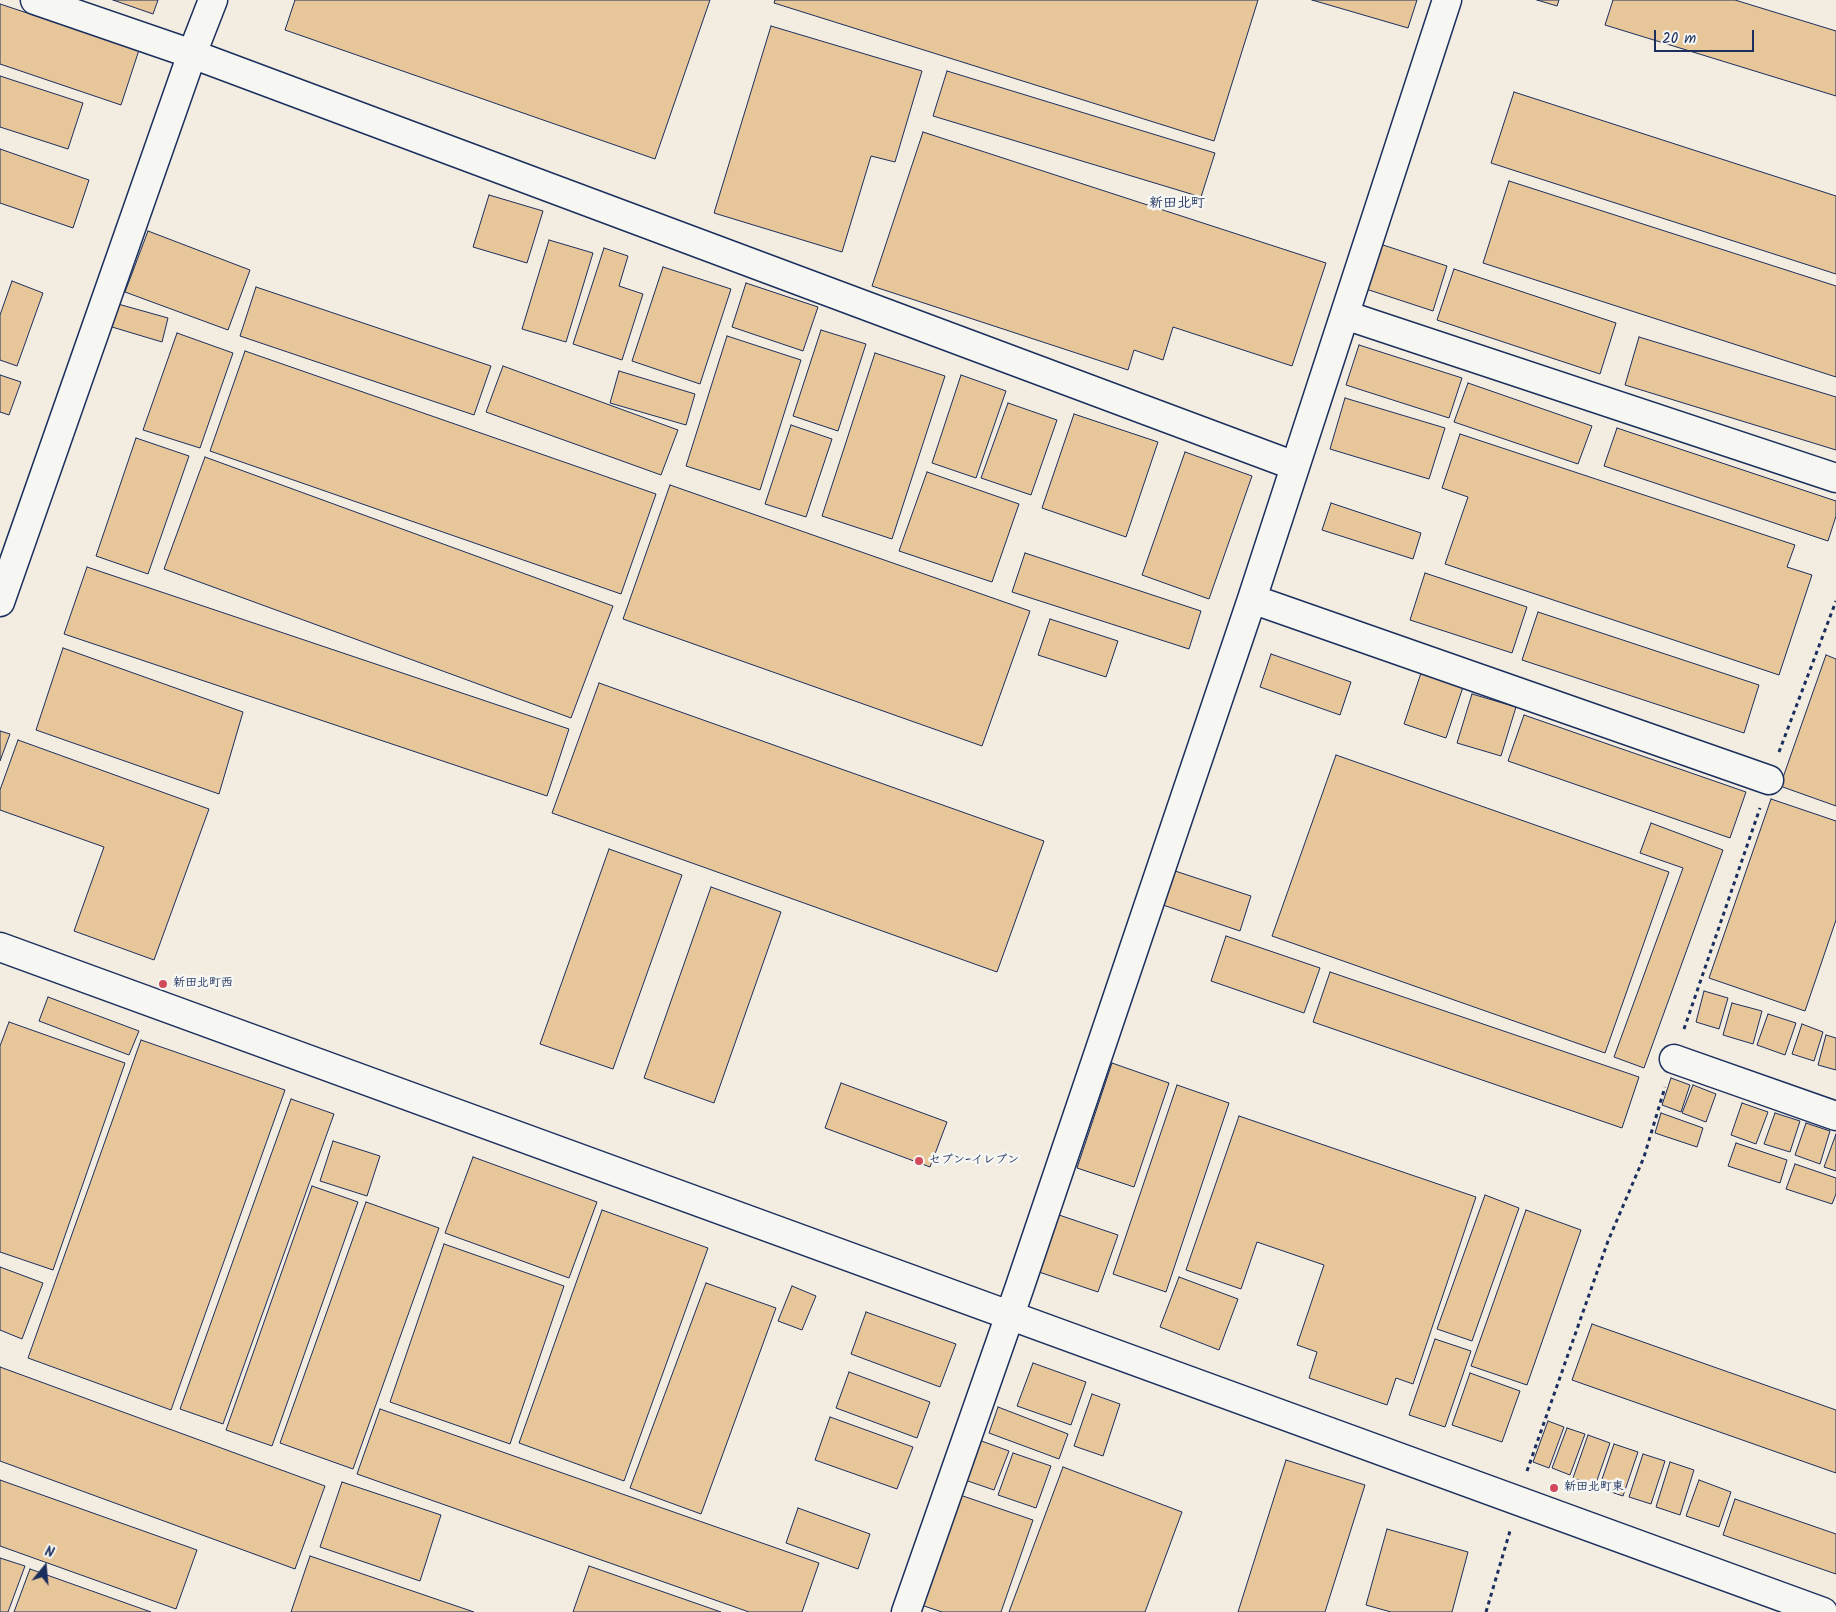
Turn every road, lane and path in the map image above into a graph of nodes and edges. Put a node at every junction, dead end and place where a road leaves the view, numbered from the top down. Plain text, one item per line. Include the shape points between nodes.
1 (36, 0) edge
2 (213, 0) edge
3 (1447, 0) edge
4 (192, 54) junction
5 (1345, 315) junction
6 (1295, 466) junction
7 (1836, 478) edge
8 (1252, 600) junction
9 (0, 602) edge
10 (1769, 780) dead end
11 (0, 947) edge
12 (1674, 1059) dead end
13 (1836, 1116) edge
14 (1010, 1314) junction
15 (1512, 1524) dead end
16 (906, 1612) edge
17 (1486, 1612) edge
18 (1823, 1612) edge

1 - 4 street
2 - 4 street
3 - 5 street
4 - 6 street
4 - 9 street
5 - 6 street
5 - 7 street
6 - 8 street
8 - 10 street
8 - 14 street
11 - 14 street
12 - 13 street
14 - 16 street
14 - 18 street
15 - 17 path

